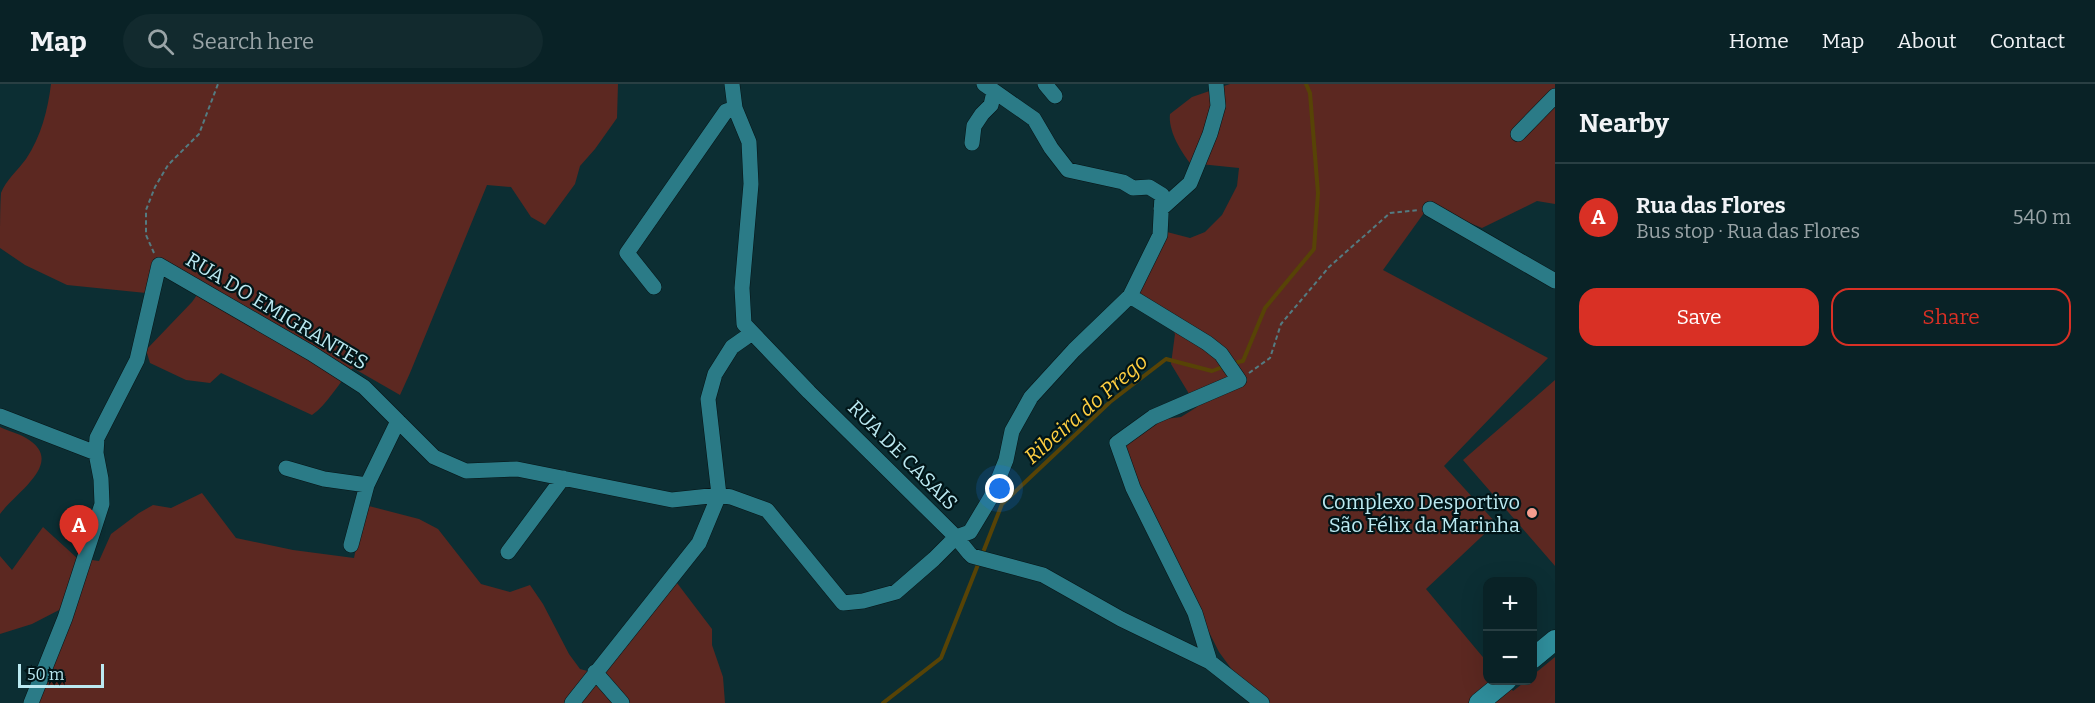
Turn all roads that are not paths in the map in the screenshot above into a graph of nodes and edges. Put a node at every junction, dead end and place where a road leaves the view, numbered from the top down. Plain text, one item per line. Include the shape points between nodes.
1 (732, 84) edge
2 (1045, 84) edge
3 (1216, 84) edge
4 (989, 88) edge
5 (1055, 96) dead end
6 (1555, 96) edge
7 (735, 108) junction
8 (1518, 134) dead end
9 (972, 143) dead end
10 (1161, 209) junction
11 (1430, 209) road end
12 (1555, 281) edge
13 (654, 287) dead end
14 (1130, 296) junction
15 (752, 333) junction
16 (0, 416) edge
17 (398, 421) junction
18 (96, 453) junction
19 (286, 468) dead end
20 (563, 478) junction
21 (367, 485) junction
22 (719, 495) junction
23 (956, 537) junction
24 (351, 545) dead end
25 (508, 552) dead end
26 (1555, 640) edge
27 (1537, 656) edge
28 (1210, 662) junction
29 (595, 672) junction
30 (1502, 685) edge
31 (32, 700) edge
32 (572, 703) edge
33 (622, 703) edge
34 (1262, 703) edge
35 (1479, 703) edge

1 - 7 street, RUA DE CASAIS
2 - 5 street
3 - 10 street via 1218,106 1190,183
4 - 9 street via 991,105 974,126
4 - 10 street via 1034,119 1068,170 1133,188 1149,187 1162,195
6 - 8 street
7 - 13 street via 726,111 627,253
7 - 15 street, RUA DE CASAIS via 749,142 751,184 742,288 744,324
10 - 14 street via 1160,235
11 - 12 street
14 - 23 street via 1031,398 1012,431 1006,460 991,497 970,532
14 - 28 street via 1207,343 1221,354 1239,380 1153,417 1117,442 1133,488 1195,613
15 - 22 street via 732,347 715,374 708,399
15 - 23 street, RUA DE CASAIS
16 - 18 street
17 - 18 street, RUA DO EMIGRANTES via 364,387 159,266 137,360 97,438
17 - 20 street, RUA DO EMIGRANTES via 434,457 466,471 517,470
17 - 21 street
18 - 31 street via 102,504 65,618
19 - 21 street
20 - 22 street, RUA DO EMIGRANTES via 672,500
20 - 25 street
21 - 24 street
22 - 23 street via 767,510 843,603 863,602 896,592
22 - 29 street via 699,543
23 - 28 street, RUA DE CASAIS via 969,554 1043,575
26 - 27 main road
28 - 34 street, RUA DE CASAIS
29 - 32 street
29 - 33 street
30 - 35 main road

